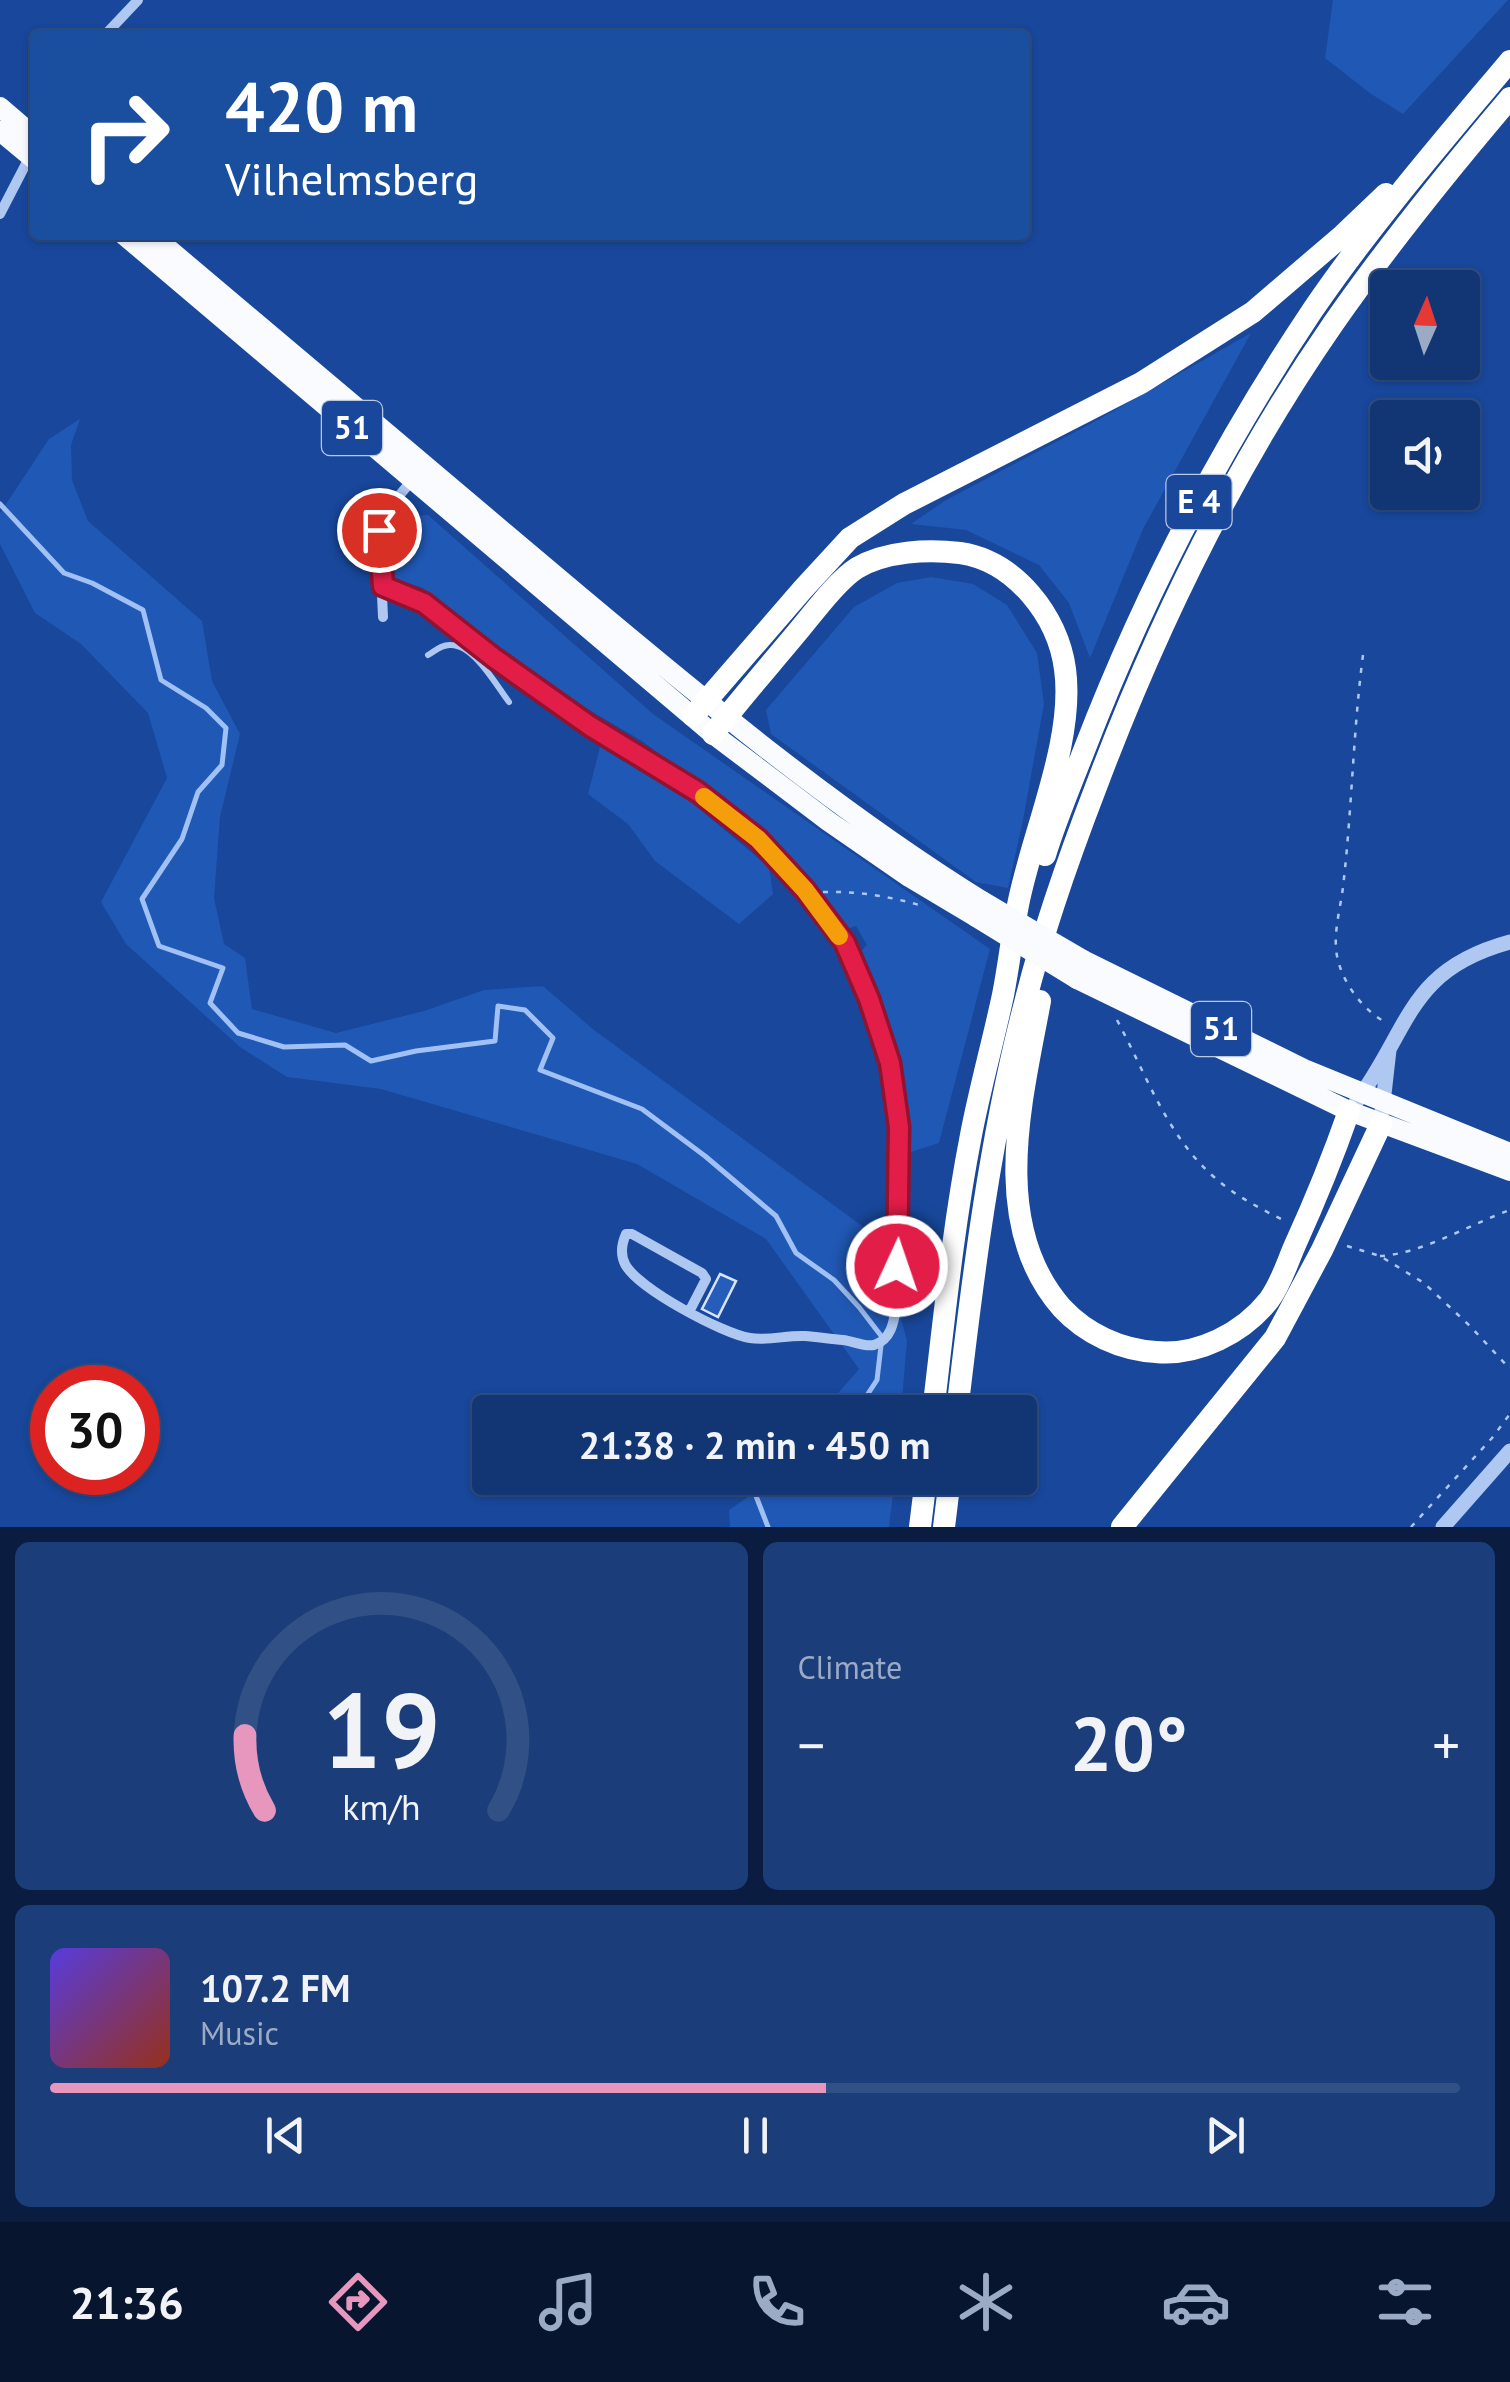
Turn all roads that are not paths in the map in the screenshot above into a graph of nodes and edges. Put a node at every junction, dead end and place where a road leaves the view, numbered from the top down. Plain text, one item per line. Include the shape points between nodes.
1 (138, 0) edge
2 (110, 30) edge
3 (1510, 61) edge
4 (1510, 98) edge
5 (0, 107) edge
6 (0, 130) edge
7 (1443, 140) junction
8 (30, 145) edge
9 (30, 148) edge
10 (30, 158) edge
11 (0, 214) edge
12 (130, 240) edge
13 (158, 240) edge
14 (419, 472) junction
15 (383, 586) junction
16 (384, 617) dead end
17 (428, 655) dead end
18 (509, 702) dead end
19 (699, 709) junction
20 (720, 726) junction
21 (1068, 864) junction
22 (1510, 942) edge
23 (1003, 993) junction
24 (1390, 1046) junction
25 (1355, 1103) junction
26 (1382, 1113) junction
27 (1510, 1153) edge
28 (1510, 1171) edge
29 (688, 1312) junction
30 (936, 1395) edge
31 (959, 1395) edge
32 (1510, 1451) edge
33 (924, 1495) edge
34 (948, 1495) edge
35 (920, 1527) edge
36 (944, 1527) edge
37 (1122, 1527) edge
38 (1442, 1527) edge

1 - 2 street
3 - 7 highway, E 4
4 - 21 highway, E 4 via 1386,250 1246,461 1131,694
5 - 8 main road
6 - 9 main road
7 - 19 highway via 1253,312 1141,383 850,538
7 - 23 highway, E 4 via 1313,311 1162,571 1051,835
10 - 11 street
12 - 14 main road, 51
13 - 14 main road, 51
14 - 15 street via 379,530
14 - 19 main road, 51
15 - 16 street
15 - 29 street via 424,603 758,839 845,943 869,999 890,1063 899,1127 894,1324 874,1344 751,1338
17 - 18 lane via 446,644 457,646 474,656
19 - 20 main road, 51
20 - 23 highway via 857,568 899,553 968,554 1005,571 1036,600 1061,652 1065,710
20 - 25 main road, 51, bridge via 844,832 909,877
21 - 25 highway via 1024,1081 1017,1170 1030,1255 1054,1298 1086,1330 1135,1350 1179,1353 1241,1326 1270,1298
21 - 31 highway, E 4 via 1026,998 995,1136
22 - 24 street via 1436,978
23 - 30 highway, E 4 via 971,1134
24 - 25 street
24 - 26 street
25 - 26 main road, 51
26 - 27 main road, 51
26 - 28 main road, 51
26 - 37 highway via 1275,1338
29 - 29 street via 704,1288 702,1273 626,1234 624,1263
32 - 38 street
33 - 35 highway
34 - 36 highway

